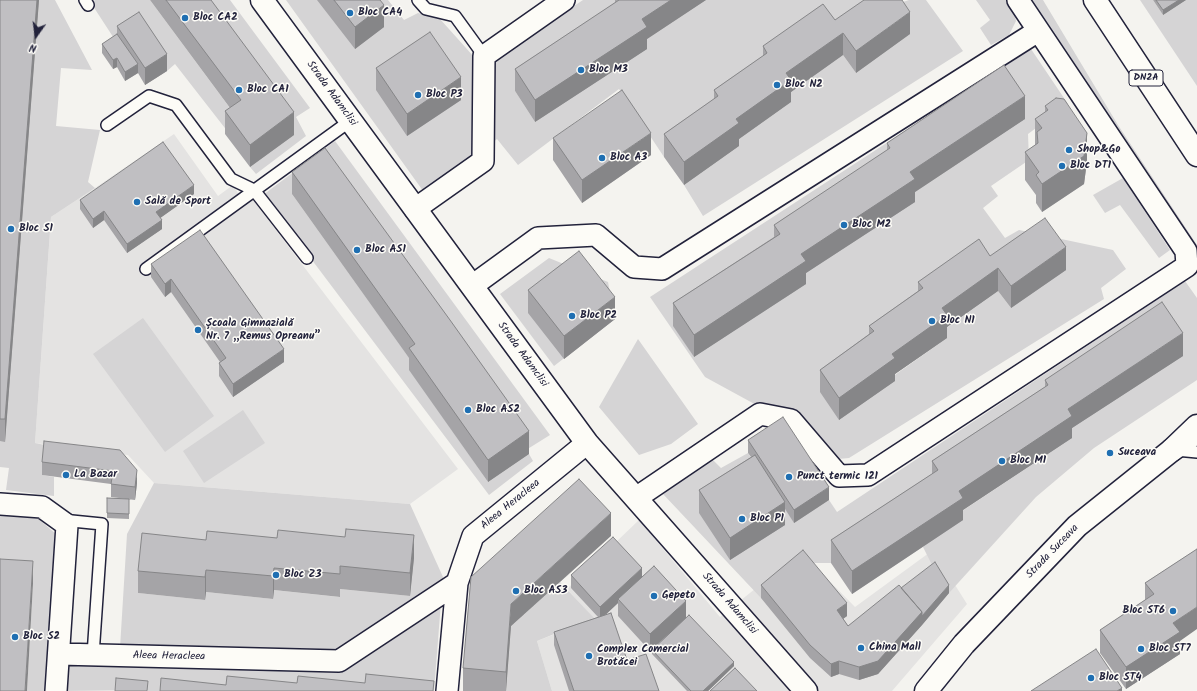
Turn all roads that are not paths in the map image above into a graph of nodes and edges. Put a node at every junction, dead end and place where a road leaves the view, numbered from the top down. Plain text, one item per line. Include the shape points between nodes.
1 (262, 0) edge
2 (418, 0) edge
3 (564, 0) edge
4 (1018, 0) edge
5 (1095, 0) edge
6 (1038, 31) junction
7 (484, 56) junction
8 (350, 121) junction
9 (108, 125) dead end
10 (1197, 155) edge
11 (254, 190) junction
12 (415, 209) junction
13 (307, 258) dead end
14 (146, 269) dead end
15 (472, 286) junction
16 (1197, 426) edge
17 (1197, 433) edge
18 (1197, 440) edge
19 (587, 443) junction
20 (1172, 450) junction
21 (1197, 452) edge
22 (636, 498) junction
23 (0, 504) edge
24 (60, 520) junction
25 (457, 583) junction
26 (59, 654) junction
27 (93, 655) junction
28 (56, 691) edge
29 (447, 691) edge
30 (806, 691) edge
31 (926, 691) edge

1 - 8 street, Strada Adamclisi
2 - 7 lane via 426,9 455,16
3 - 7 street
4 - 6 street
5 - 10 street, DN2A
6 - 15 street via 662,269 634,267 596,235 538,238
6 - 22 street via 1186,251 1187,266 868,475 839,476 791,420 760,414
7 - 12 street via 483,161
8 - 11 lane
8 - 12 street, Strada Adamclisi
9 - 11 lane via 149,96 176,105 231,179
11 - 13 lane
11 - 14 lane
12 - 15 street, Strada Adamclisi
15 - 19 street, Strada Adamclisi
16 - 20 street
17 - 20 street, Strada Suceava
18 - 20 street
19 - 22 street, Strada Adamclisi
19 - 25 street, Aleea Heracleea via 473,536
20 - 21 lane
20 - 31 street, Strada Suceava via 1077,526 964,644
22 - 30 street, Strada Adamclisi
23 - 24 street via 42,507
24 - 26 street via 67,526
24 - 27 lane via 102,524
25 - 27 street, Aleea Heracleea via 339,661
25 - 29 street, Aleea Heracleea
26 - 27 street, Aleea Heracleea
26 - 28 street

